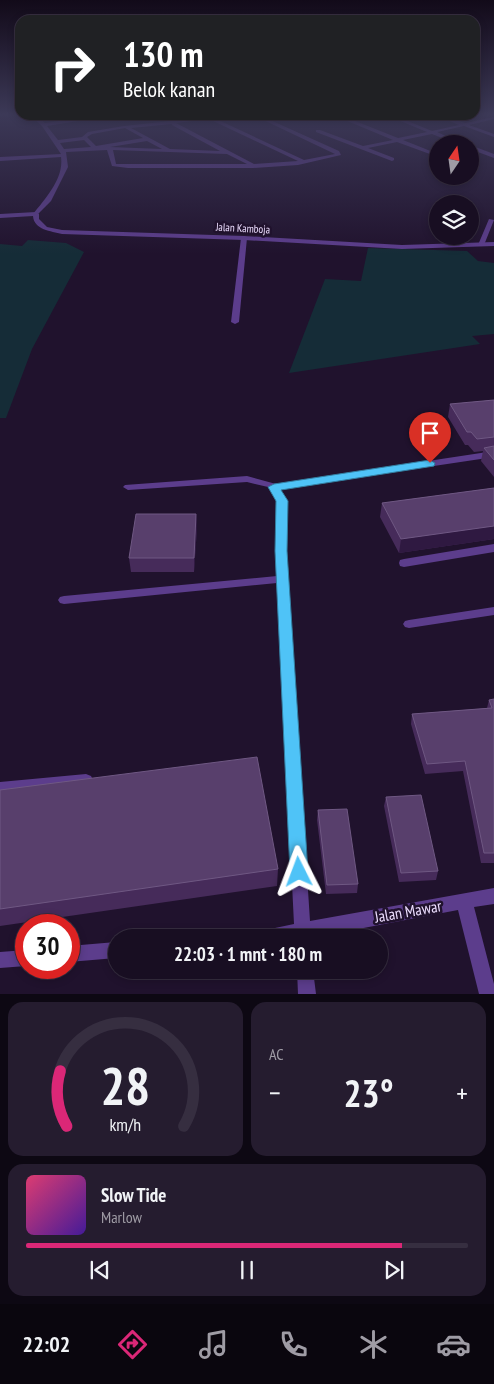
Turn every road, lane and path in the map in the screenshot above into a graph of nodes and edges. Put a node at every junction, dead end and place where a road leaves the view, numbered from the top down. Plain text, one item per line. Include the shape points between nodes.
1 (64, 161) edge
2 (112, 161) edge
3 (244, 161) edge
4 (304, 162) edge
5 (253, 166) junction
6 (36, 214) junction
7 (0, 216) edge
8 (491, 220) dead end
9 (244, 238) junction
10 (494, 244) edge
11 (481, 245) junction
12 (235, 322) dead end
13 (494, 454) edge
14 (128, 487) dead end
15 (274, 487) junction
16 (494, 548) edge
17 (404, 563) dead end
18 (283, 579) junction
19 (64, 600) dead end
20 (494, 611) edge
21 (409, 624) dead end
22 (99, 778) edge
23 (0, 788) edge
24 (494, 896) edge
25 (464, 901) junction
26 (302, 929) edge
27 (327, 929) edge
28 (108, 951) edge
29 (80, 953) edge
30 (15, 959) edge
31 (0, 960) edge
32 (306, 979) edge
33 (307, 994) edge
34 (488, 994) edge

1 - 6 street via 62,175 48,201
2 - 5 street via 118,166
3 - 5 street
4 - 5 street
6 - 7 street
6 - 9 street, Jalan Kamboja via 36,220 45,228 62,232
8 - 11 street
9 - 11 street, Jalan Kamboja via 409,247
9 - 12 street
10 - 11 street, Jalan Kamboja
13 - 15 street
14 - 15 street via 247,478
15 - 18 street via 282,501
16 - 17 street
18 - 19 street
18 - 26 street
20 - 21 street
22 - 23 street
24 - 25 street, Jalan Mawar
25 - 27 street, Jalan Mawar
25 - 34 street
28 - 29 street
30 - 31 street
32 - 33 street

